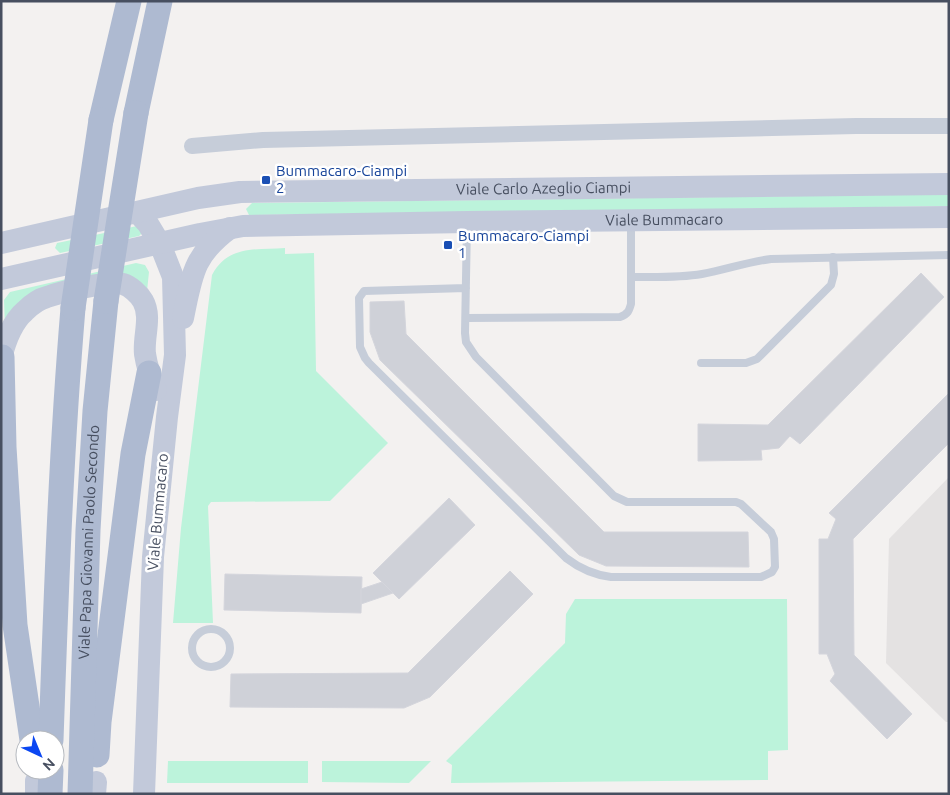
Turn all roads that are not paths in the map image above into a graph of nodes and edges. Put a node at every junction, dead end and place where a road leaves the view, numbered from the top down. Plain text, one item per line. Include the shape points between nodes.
1 (128, 1) edge
2 (160, 1) edge
3 (949, 126) edge
4 (192, 146) dead end
5 (949, 184) edge
6 (240, 192) junction
7 (138, 213) junction
8 (949, 217) edge
9 (631, 220) junction
10 (467, 222) junction
11 (236, 227) junction
12 (46, 232) junction
13 (1, 243) edge
14 (162, 249) junction
15 (949, 255) edge
16 (833, 258) junction
17 (57, 266) junction
18 (631, 278) junction
19 (1, 279) edge
20 (466, 288) junction
21 (466, 318) junction
22 (174, 355) junction
23 (1, 358) edge
24 (701, 363) dead end
25 (149, 373) junction
26 (166, 416) junction
27 (3, 442) edge
28 (230, 647) joint
29 (31, 730) edge
30 (52, 730) edge
31 (88, 788) edge
32 (144, 788) edge

1 - 30 main road, Viale Papa Giovanni Paolo Secondo, bridge via 101,120 73,308 58,528
2 - 31 main road, Viale Papa Giovanni Paolo Secondo, bridge via 136,113 106,301 95,411 88,530
3 - 4 street via 263,140
5 - 6 main road, Viale Carlo Azeglio Ciampi
6 - 7 main road, Viale Carlo Azeglio Ciampi via 198,198
6 - 11 main road via 234,214 238,221
7 - 12 main road, Viale Carlo Azeglio Ciampi
7 - 14 main road, Viale Bummacaro
8 - 9 main road, Viale Bummacaro
9 - 10 main road, Viale Bummacaro
9 - 18 lane
10 - 11 main road, Viale Bummacaro
10 - 20 lane
11 - 14 main road, Viale Bummacaro
11 - 22 main road via 211,243 198,260
12 - 13 main road, Viale Carlo Azeglio Ciampi
12 - 17 main road via 45,253
14 - 17 main road, Viale Bummacaro
14 - 22 main road, Viale Bummacaro via 173,277
14 - 25 main road via 156,337
15 - 16 lane
16 - 18 lane via 771,258 688,276
16 - 24 lane via 833,280 829,288 757,359 746,363
17 - 19 main road, Viale Bummacaro
18 - 21 lane via 630,311 620,317
20 - 21 lane
20 - 21 lane via 364,291 359,298 360,347 369,363 566,558 581,568 611,577 761,577 772,572 775,567 771,532 742,504 627,502 614,496 476,357 466,342
22 - 26 main road, Viale Bummacaro
23 - 25 main road via 15,323 35,303 47,297 115,283 131,288 143,300 148,314 145,353
23 - 27 main road
25 - 26 main road
25 - 31 main road via 133,454 100,722
26 - 32 main road, Viale Bummacaro via 153,557
27 - 29 main road via 16,626
28 - 28 lane via 225,636 208,629 193,641 192,654 200,664 212,668 223,663

